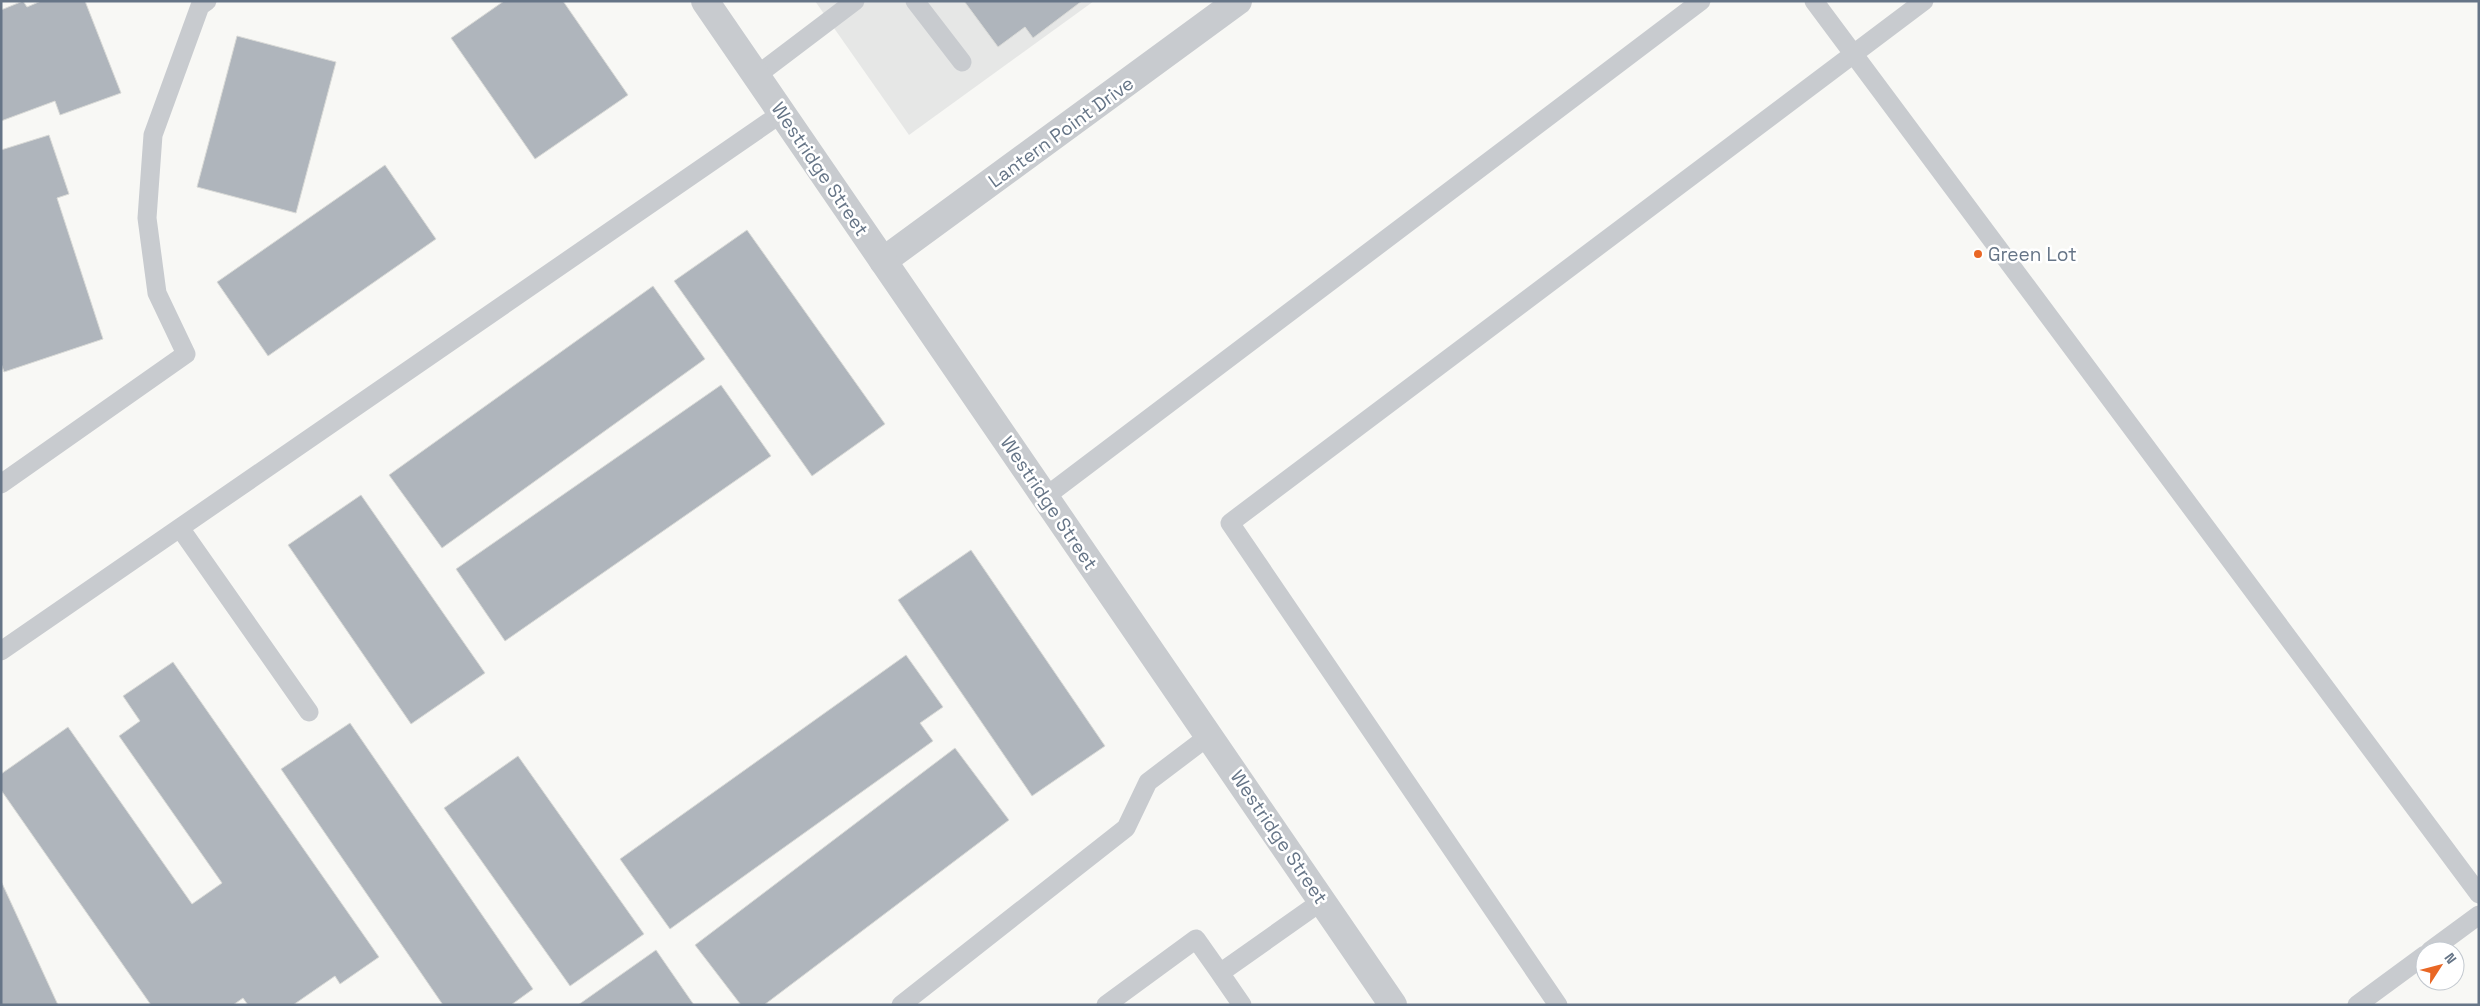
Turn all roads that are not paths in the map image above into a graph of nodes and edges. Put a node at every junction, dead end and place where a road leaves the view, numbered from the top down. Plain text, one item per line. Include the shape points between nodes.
1 (207, 1) edge
2 (705, 1) edge
3 (855, 1) edge
4 (915, 1) edge
5 (1238, 1) edge
6 (1702, 1) edge
7 (1814, 1) edge
8 (1924, 1) edge
9 (1854, 54) junction
10 (962, 62) dead end
11 (756, 76) junction
12 (782, 113) junction
13 (883, 261) junction
14 (1, 484) edge
15 (1045, 497) junction
16 (180, 528) junction
17 (1, 651) edge
18 (309, 712) dead end
19 (1210, 735) junction
20 (2479, 894) edge
21 (1322, 901) junction
22 (2479, 915) edge
23 (2444, 941) edge
24 (2415, 962) edge
25 (1220, 973) junction
26 (1108, 1004) edge
27 (901, 1005) edge
28 (1242, 1005) edge
29 (1394, 1005) edge
30 (1558, 1005) edge
31 (2357, 1005) edge

1 - 14 lane via 200,6 152,136 147,218 158,293 186,354
2 - 11 street, Westridge Street
3 - 11 lane
4 - 10 lane
5 - 13 street, Lantern Point Drive
6 - 15 lane
7 - 9 lane
8 - 9 lane
9 - 20 lane
9 - 30 lane via 1230,523
11 - 12 street, Westridge Street
12 - 13 street, Westridge Street
12 - 16 lane
13 - 15 street, Westridge Street
15 - 19 street, Westridge Street
16 - 17 lane
16 - 18 lane
19 - 21 street, Westridge Street
19 - 27 lane via 1148,782 1126,828
21 - 25 lane
21 - 29 street, Westridge Street
22 - 23 lane
24 - 31 lane
25 - 26 lane via 1196,939
25 - 28 lane

